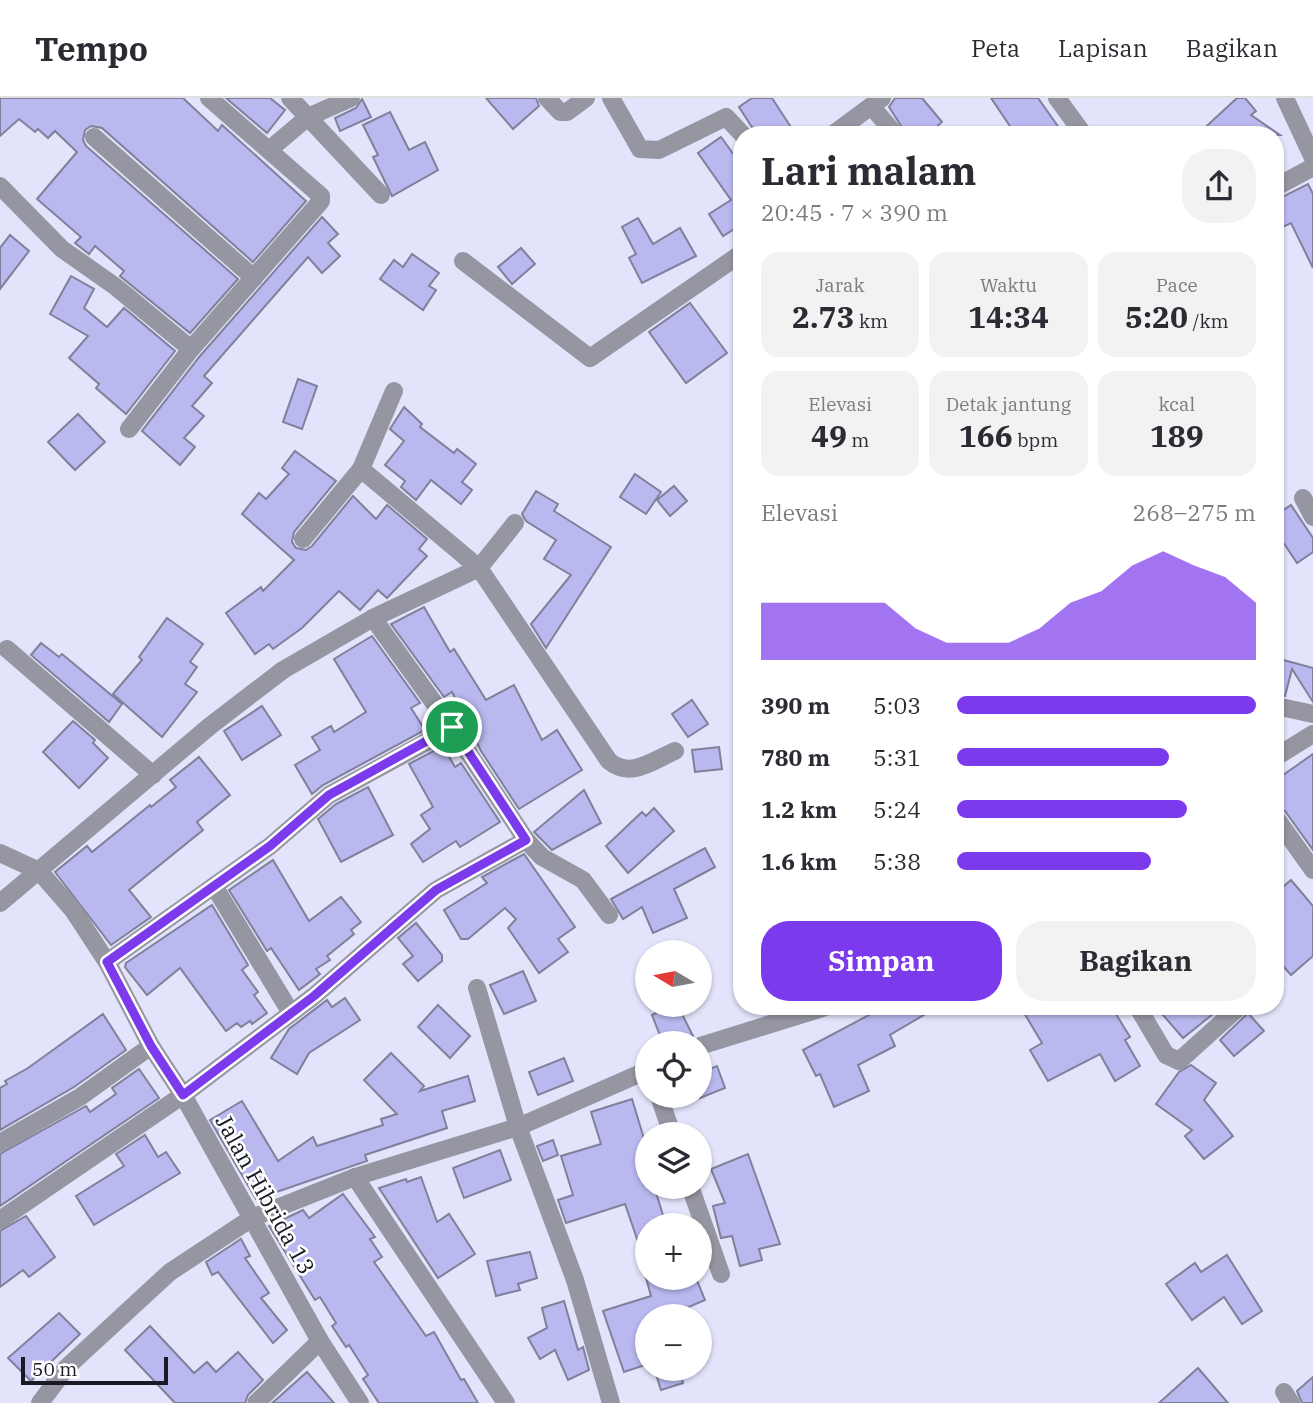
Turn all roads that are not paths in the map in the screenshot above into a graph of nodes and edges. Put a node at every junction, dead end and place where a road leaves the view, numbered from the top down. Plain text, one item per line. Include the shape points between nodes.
1 (209, 98) edge
2 (290, 98) edge
3 (351, 98) edge
4 (547, 98) edge
5 (586, 98) edge
6 (611, 98) edge
7 (1057, 98) edge
8 (1285, 98) edge
9 (877, 102) edge
10 (308, 117) junction
11 (734, 126) edge
12 (844, 126) edge
13 (891, 126) edge
14 (1077, 126) edge
15 (94, 137) dead end
16 (269, 150) junction
17 (1313, 158) edge
18 (1313, 167) edge
19 (1284, 183) edge
20 (0, 187) edge
21 (381, 195) dead end
22 (733, 259) edge
23 (463, 261) dead end
24 (254, 278) junction
25 (191, 349) junction
26 (394, 391) dead end
27 (130, 429) dead end
28 (361, 469) junction
29 (1303, 498) dead end
30 (1313, 517) edge
31 (514, 523) dead end
32 (303, 539) dead end
33 (479, 568) junction
34 (373, 618) junction
35 (7, 649) dead end
36 (1284, 708) edge
37 (1313, 714) edge
38 (452, 727) junction
39 (1313, 734) edge
40 (675, 751) dead end
41 (1284, 752) edge
42 (153, 775) junction
43 (1284, 829) edge
44 (526, 840) junction
45 (0, 853) edge
46 (1313, 870) edge
47 (39, 871) junction
48 (214, 886) junction
49 (0, 903) edge
50 (609, 915) dead end
51 (107, 962) junction
52 (478, 988) dead end
53 (291, 1013) junction
54 (800, 1015) edge
55 (1143, 1015) edge
56 (1230, 1015) edge
57 (712, 1042) edge
58 (151, 1046) junction
59 (635, 1076) edge
60 (183, 1095) junction
61 (518, 1127) junction
62 (0, 1143) edge
63 (355, 1177) junction
64 (695, 1199) edge
65 (252, 1218) junction
66 (0, 1220) edge
67 (721, 1274) dead end
68 (320, 1341) junction
69 (40, 1403) edge
70 (256, 1403) edge
71 (360, 1403) edge
72 (506, 1403) edge
73 (611, 1403) edge

1 - 16 street
2 - 10 street
3 - 10 street
4 - 5 street via 560,112 567,112
6 - 11 street via 640,149 659,150 726,117
7 - 14 street
8 - 17 street
9 - 12 street
9 - 13 street
10 - 16 street
10 - 21 street
15 - 24 street
16 - 24 street via 316,190 321,201
18 - 19 street
20 - 25 street via 62,249
22 - 23 street via 590,358
24 - 25 street
25 - 27 street
26 - 28 street
28 - 32 street
28 - 33 street
29 - 30 street
31 - 33 street
33 - 34 street
33 - 40 street via 609,761 619,770 631,771
34 - 38 street
34 - 42 street via 283,670
35 - 42 street
36 - 37 street
38 - 44 street
38 - 48 street via 329,795
39 - 41 street
42 - 47 street
43 - 46 street
44 - 50 street via 542,857 583,880
44 - 53 street via 436,890
45 - 47 street, Jalan Hibrida 13
47 - 49 street
47 - 51 street, Jalan Hibrida 13 via 73,910
48 - 51 street
48 - 53 street
51 - 58 street, Jalan Hibrida 13
52 - 61 street
53 - 60 street
54 - 57 street
55 - 56 street via 1167,1055 1179,1061
58 - 60 street, Jalan Hibrida 13
58 - 62 street via 80,1097
59 - 61 street
60 - 65 street, Jalan Hibrida 13
60 - 66 street
61 - 63 street
61 - 73 street via 575,1280
63 - 65 street
63 - 72 street
64 - 67 street
65 - 68 street, Jalan Hibrida 13
65 - 69 street via 170,1272 67,1367
68 - 70 street
68 - 71 street, Jalan Hibrida 13

